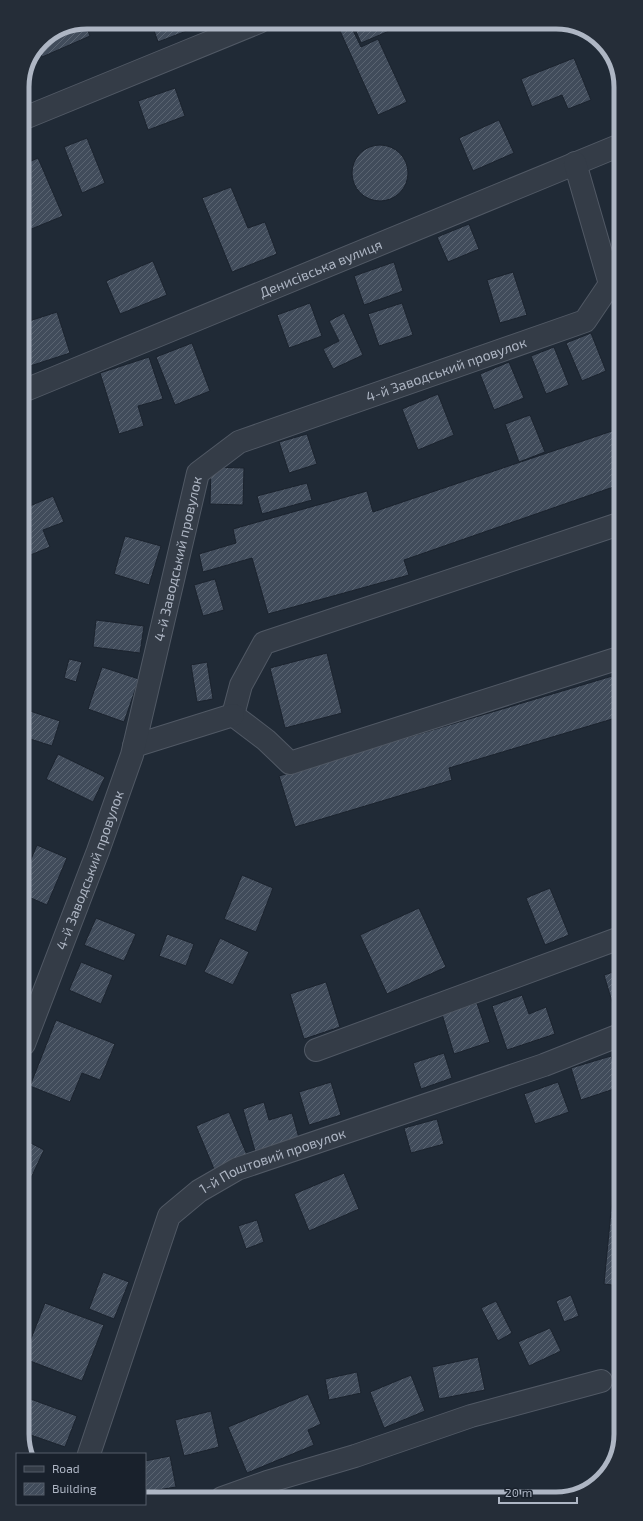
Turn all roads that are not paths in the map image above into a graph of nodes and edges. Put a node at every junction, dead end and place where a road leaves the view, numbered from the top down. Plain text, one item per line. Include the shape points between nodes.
1 (242, 29) edge
2 (29, 116) edge
3 (614, 148) edge
4 (575, 163) junction
5 (29, 389) edge
6 (614, 526) edge
7 (614, 660) edge
8 (233, 715) junction
9 (134, 746) junction
10 (614, 940) edge
11 (29, 1031) edge
12 (614, 1037) edge
13 (316, 1050) dead end
14 (601, 1382) dead end
15 (89, 1453) edge
16 (239, 1492) edge

1 - 2 street
3 - 4 street, Денисівська вулиця
4 - 5 street, Денисівська вулиця
4 - 9 street, 4-й Заводський провулок via 610,284 586,320 239,442 198,472
6 - 8 street via 264,644 241,685
7 - 8 street via 290,763 266,740
8 - 9 street
9 - 11 street, 4-й Заводський провулок via 98,851
10 - 13 street
12 - 15 street, 1-й Поштовий провулок via 544,1065 237,1169 199,1191 169,1216
14 - 16 street via 472,1416

